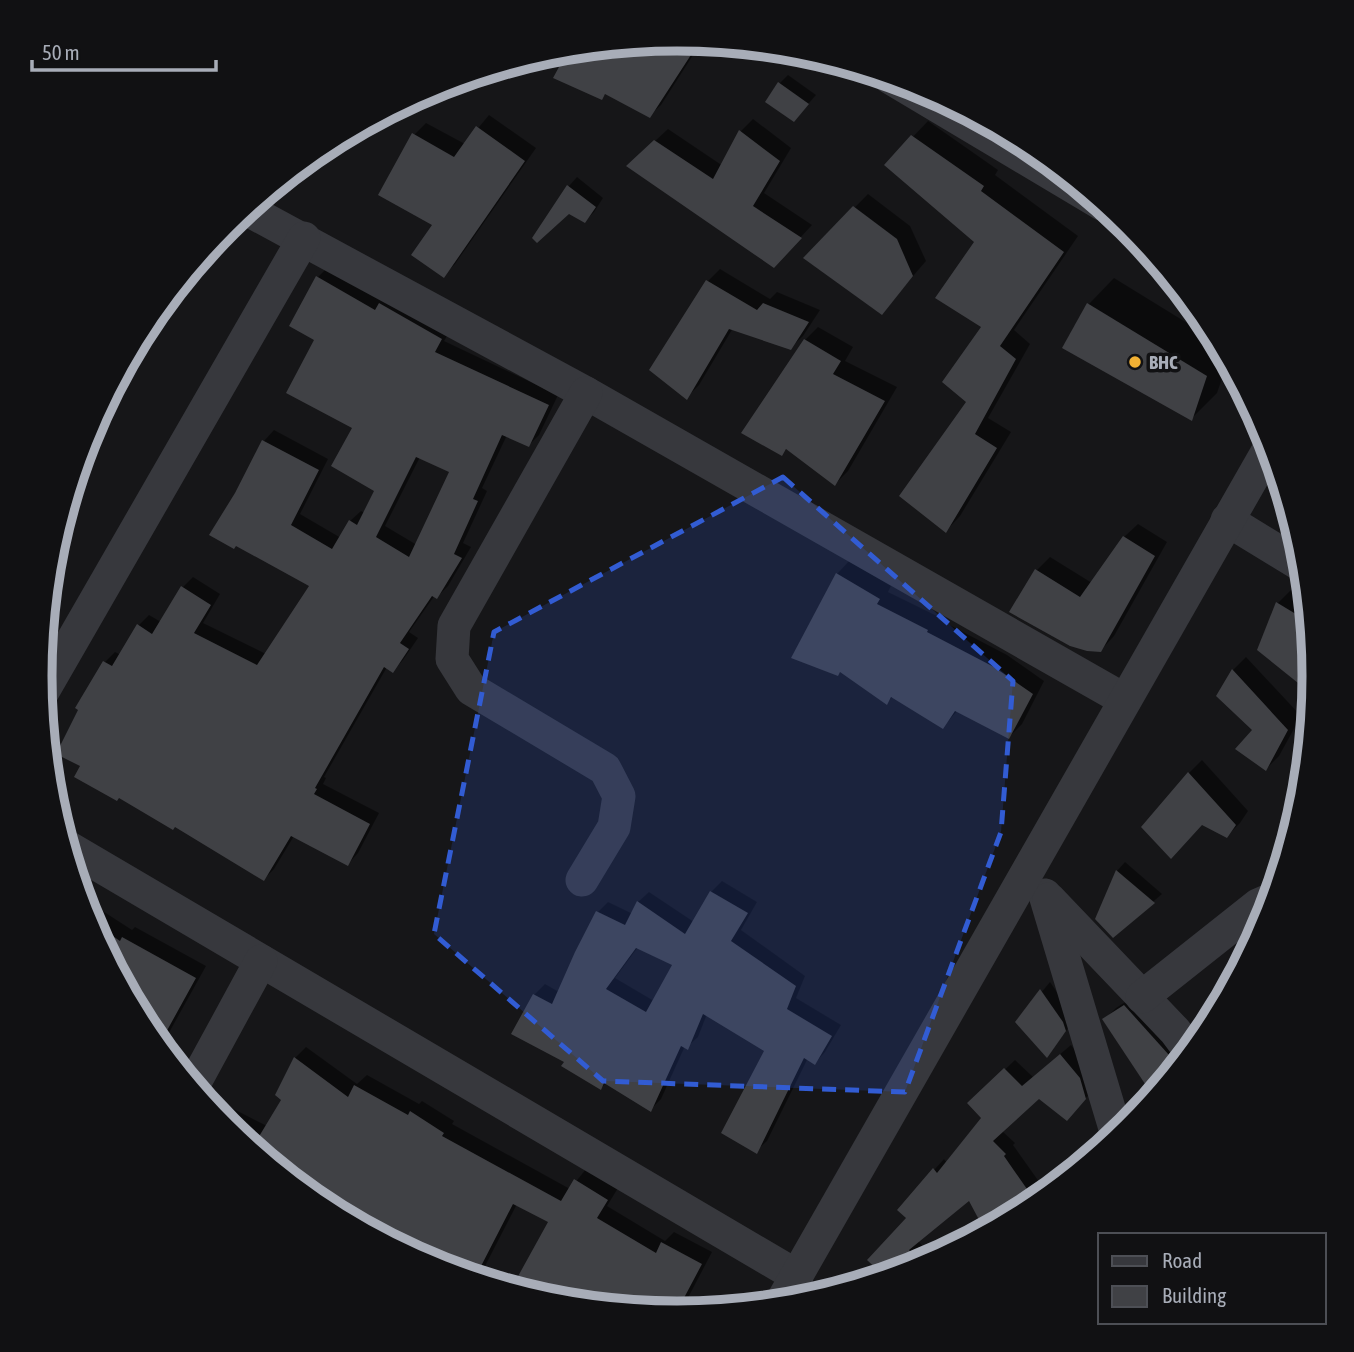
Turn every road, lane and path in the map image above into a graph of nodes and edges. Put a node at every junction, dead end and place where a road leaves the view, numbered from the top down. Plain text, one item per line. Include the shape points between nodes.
1 (256, 214) edge
2 (304, 238) junction
3 (586, 393) junction
4 (1263, 459) edge
5 (1227, 520) junction
6 (1291, 559) edge
7 (52, 676) edge
8 (1125, 700) junction
9 (78, 853) edge
10 (582, 880) dead end
11 (1035, 885) junction
12 (1259, 905) edge
13 (261, 961) junction
14 (1142, 997) junction
15 (1183, 1042) edge
16 (198, 1077) edge
17 (1113, 1123) edge
18 (789, 1289) edge

1 - 2 street
2 - 3 street
2 - 7 street
3 - 8 street
3 - 10 street via 454,626 452,659 471,689 605,769 619,796 614,827
4 - 5 street
5 - 6 street
5 - 8 street
8 - 11 street
9 - 13 street
11 - 14 street
11 - 17 street
11 - 18 street
12 - 14 street
13 - 16 street
13 - 18 street
14 - 15 street

